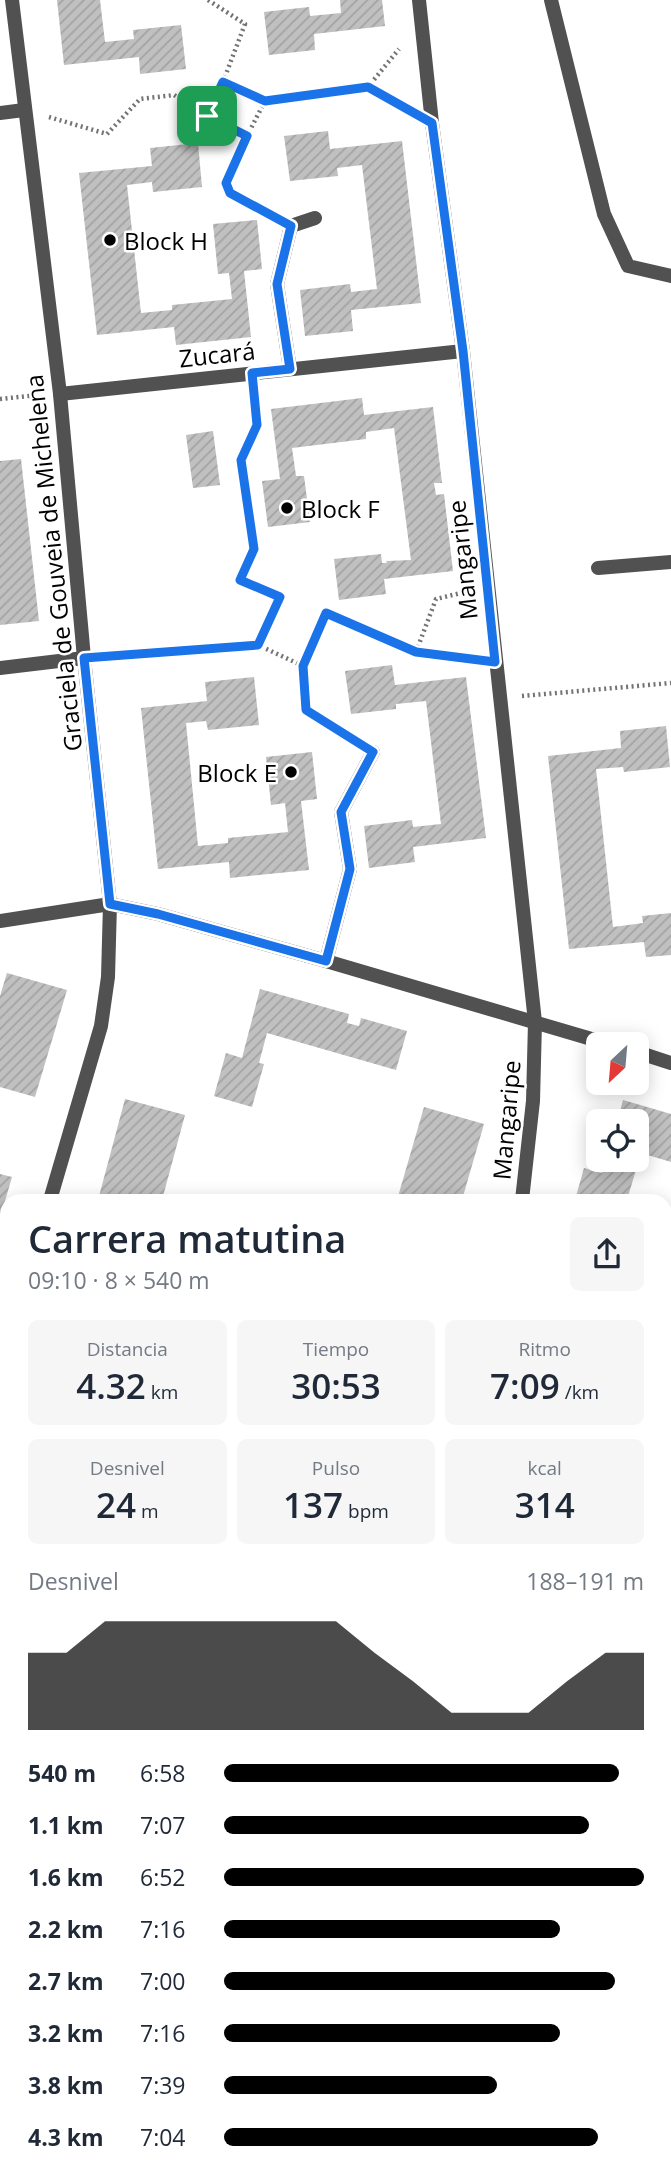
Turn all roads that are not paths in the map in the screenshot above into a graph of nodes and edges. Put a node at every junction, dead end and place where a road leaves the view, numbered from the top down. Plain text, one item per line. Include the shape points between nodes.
1 (12, 0) edge
2 (419, 0) edge
3 (551, 0) edge
4 (24, 110) junction
5 (0, 113) edge
6 (315, 218) dead end
7 (671, 276) edge
8 (463, 351) junction
9 (290, 369) junction
10 (60, 394) junction
11 (671, 562) edge
12 (597, 568) dead end
13 (84, 658) junction
14 (0, 668) edge
15 (373, 752) road end
16 (110, 904) junction
17 (0, 921) edge
18 (326, 961) junction
19 (535, 1022) junction
20 (586, 1037) edge
21 (649, 1056) edge
22 (671, 1063) edge
23 (52, 1194) edge
24 (523, 1194) edge

1 - 4 street, Graciela de Gouveia de Michelena
2 - 8 street, Mangaripe
3 - 7 street via 604,214 628,266
4 - 5 street
4 - 10 street, Graciela de Gouveia de Michelena
6 - 9 street via 291,226 277,284
8 - 9 street, Zucará
8 - 19 street, Mangaripe
9 - 10 street, Zucará
10 - 13 street, Graciela de Gouveia de Michelena
11 - 12 street
13 - 14 street
13 - 16 street, Graciela de Gouveia de Michelena
15 - 18 street via 341,812 350,869
16 - 17 street
16 - 18 street
16 - 23 street, Graciela de Gouveia de Michelena via 106,1001
18 - 19 street
19 - 20 street
19 - 24 street, Mangaripe via 533,1101
21 - 22 street

